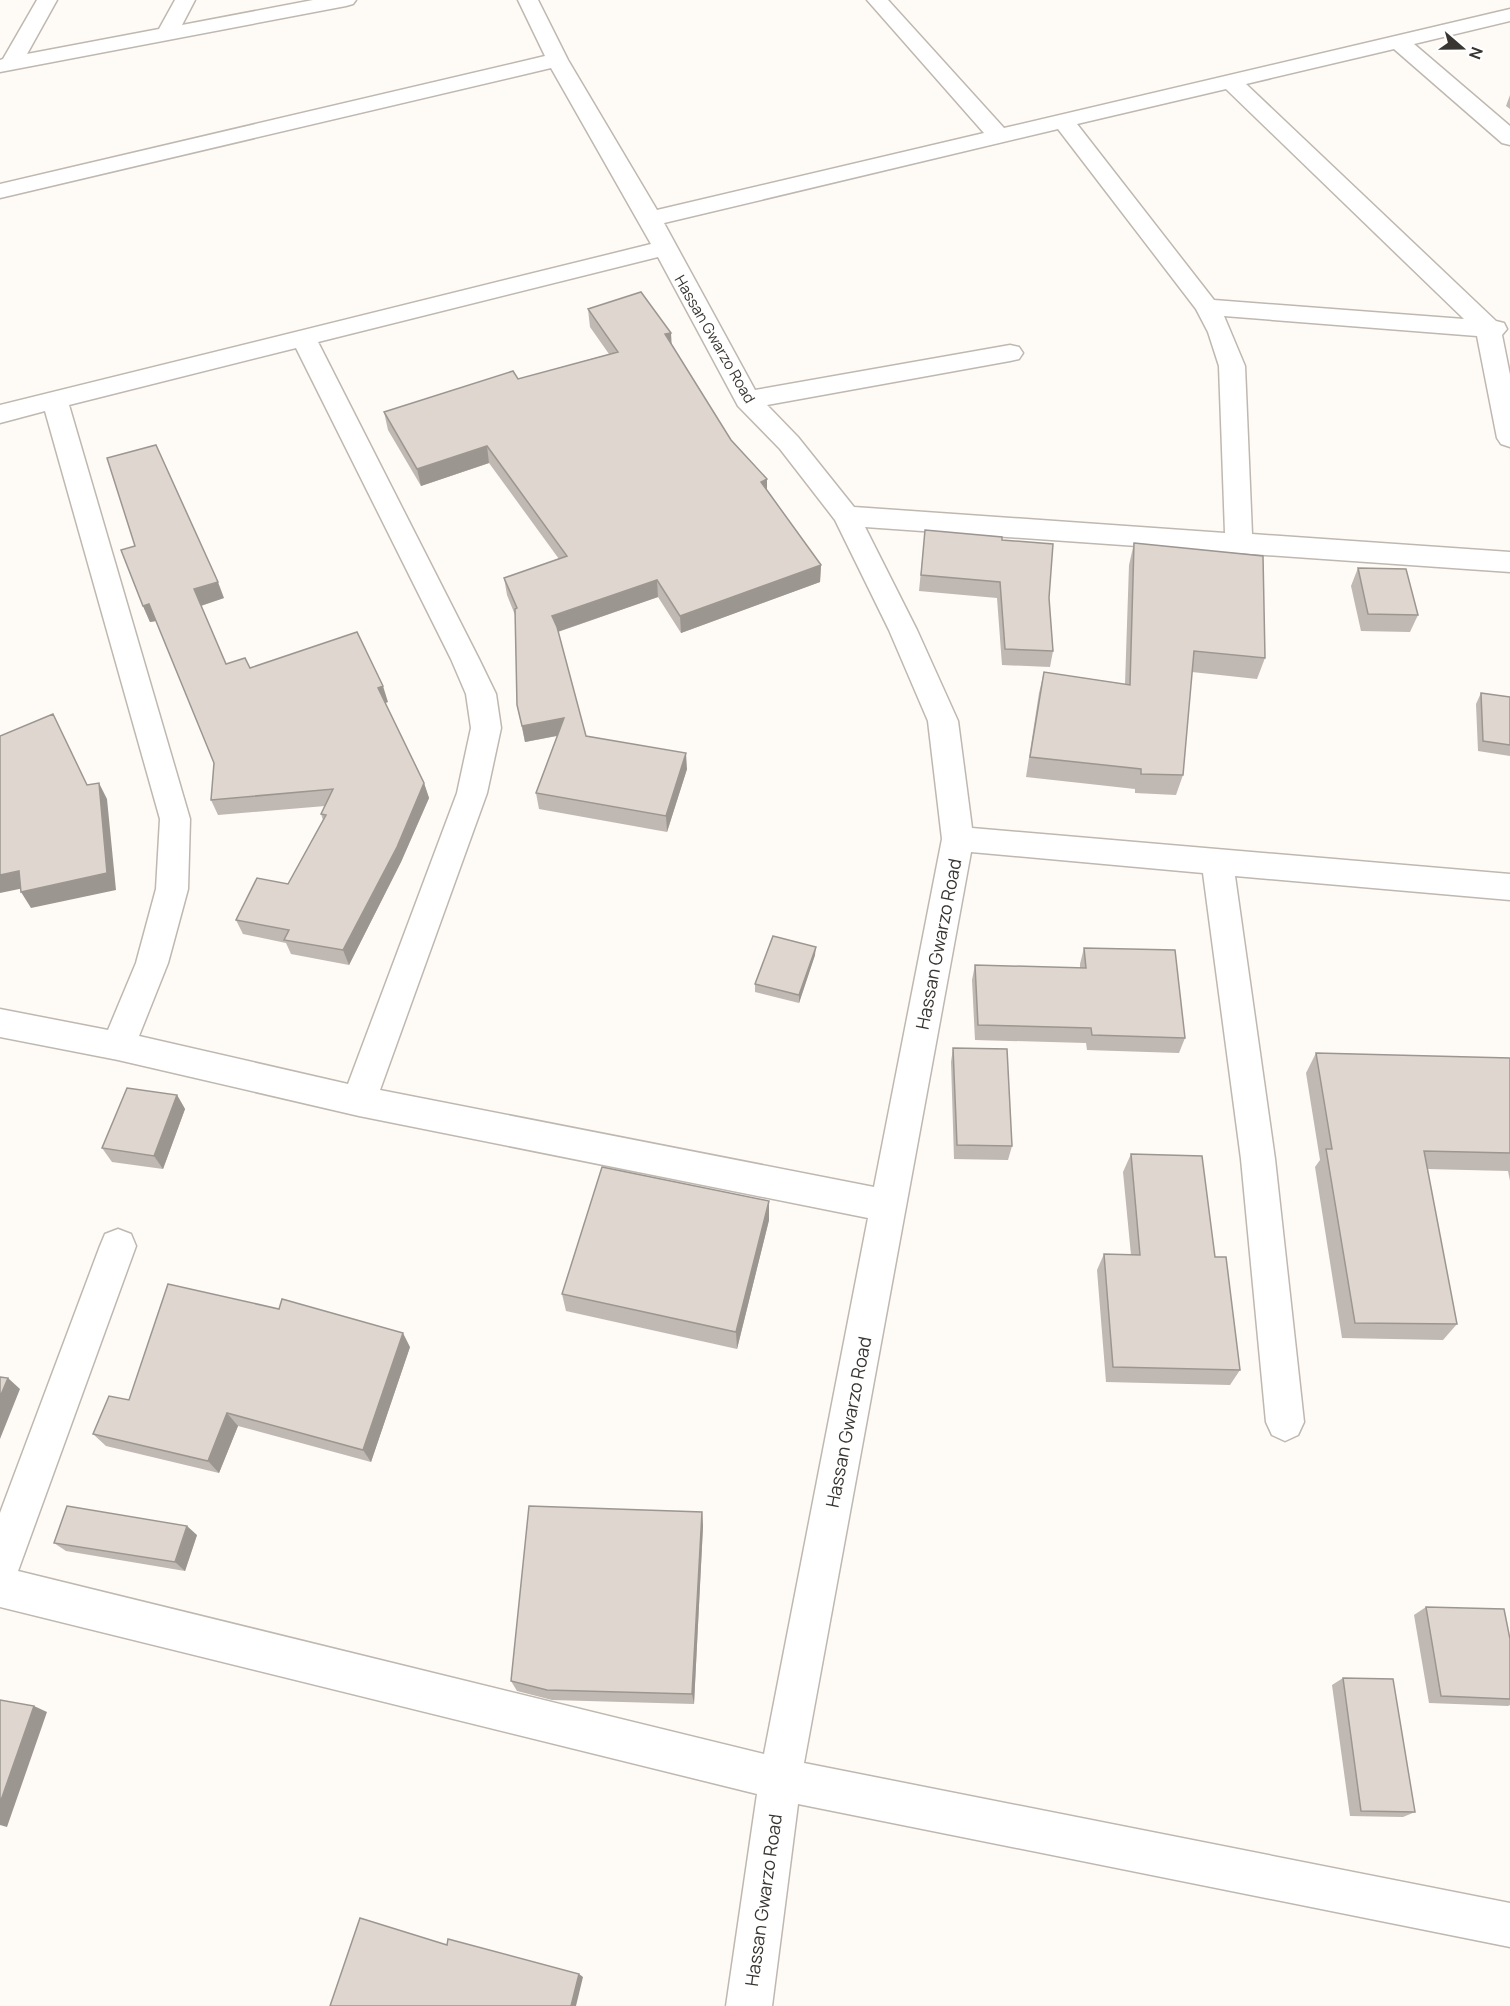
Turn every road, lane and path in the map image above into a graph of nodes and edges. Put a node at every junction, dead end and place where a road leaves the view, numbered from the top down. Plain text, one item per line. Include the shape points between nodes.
1 (47, 0) edge
2 (185, 0) edge
3 (346, 0) edge
4 (528, 0) edge
5 (877, 0) edge
6 (1510, 15) edge
7 (167, 34) junction
8 (1398, 41) junction
9 (557, 60) junction
10 (6, 65) edge
11 (1230, 81) junction
12 (1063, 121) junction
13 (999, 136) junction
14 (1510, 138) edge
15 (0, 191) edge
16 (650, 219) junction
17 (663, 248) junction
18 (1207, 307) junction
19 (1499, 329) edge
20 (303, 338) junction
21 (1011, 353) dead end
22 (747, 400) junction
23 (54, 401) junction
24 (0, 414) edge
25 (1510, 438) edge
26 (846, 516) junction
27 (1239, 543) junction
28 (1510, 562) edge
29 (958, 839) junction
30 (1217, 862) junction
31 (1510, 887) edge
32 (0, 1023) edge
33 (118, 1046) junction
34 (359, 1101) junction
35 (888, 1206) junction
36 (118, 1246) dead end
37 (1285, 1422) dead end
38 (0, 1566) edge
39 (0, 1587) edge
40 (780, 1779) junction
41 (1510, 1924) edge
42 (749, 2006) edge

1 - 10 street
2 - 7 street
3 - 7 street
4 - 9 street, Hassan Gwarzo Road
5 - 13 street
6 - 8 street
7 - 10 street
8 - 11 street
8 - 14 street
9 - 15 street
9 - 16 street, Hassan Gwarzo Road
11 - 12 street
11 - 19 street
12 - 13 street
12 - 18 street
13 - 16 street
16 - 17 street, Hassan Gwarzo Road
17 - 20 street
17 - 22 street, Hassan Gwarzo Road
18 - 19 street
18 - 27 street via 1233,366
19 - 25 street
20 - 23 street
20 - 34 street via 465,659 481,694 486,728 472,793
21 - 22 street
22 - 26 street, Hassan Gwarzo Road via 789,443
23 - 24 street
23 - 33 street via 175,819 172,889 152,963
26 - 27 street
26 - 29 street, Hassan Gwarzo Road via 943,721
27 - 28 street
29 - 30 street, Hassan Gwarzo Road
29 - 35 street, Hassan Gwarzo Road
30 - 31 street, Hassan Gwarzo Road
30 - 37 street via 1258,1160
32 - 33 street
33 - 34 street
34 - 35 street
35 - 40 street, Hassan Gwarzo Road
36 - 38 street
39 - 40 street
40 - 41 street
40 - 42 street, Hassan Gwarzo Road

